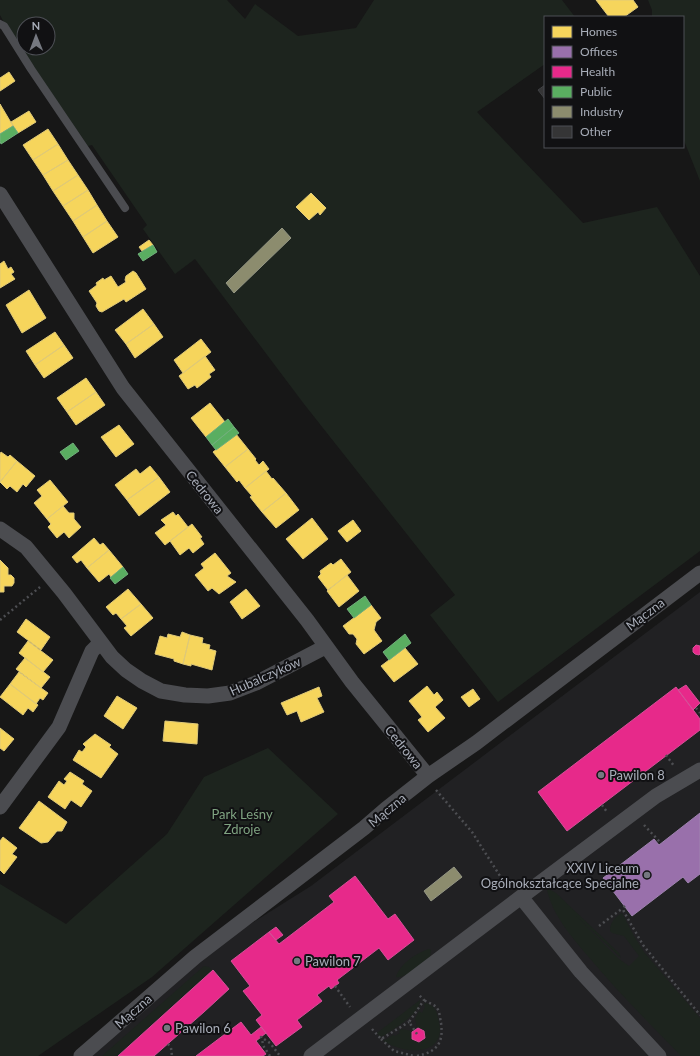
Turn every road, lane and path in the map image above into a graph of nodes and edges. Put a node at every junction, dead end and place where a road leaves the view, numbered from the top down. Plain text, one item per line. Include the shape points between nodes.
1 (0, 24) edge
2 (0, 194) edge
3 (125, 208) dead end
4 (0, 529) edge
5 (700, 573) edge
6 (51, 577) junction
7 (0, 620) edge
8 (100, 643) junction
9 (325, 647) junction
10 (696, 708) dead end
11 (700, 713) edge
12 (700, 770) edge
13 (428, 776) junction
14 (0, 808) edge
15 (642, 822) dead end
16 (660, 842) dead end
17 (500, 876) dead end
18 (521, 897) junction
19 (599, 926) dead end
20 (409, 982) junction
21 (335, 986) dead end
22 (424, 1000) junction
23 (700, 1015) edge
24 (361, 1018) junction
25 (409, 1022) junction
26 (417, 1034) dead end
27 (381, 1039) junction
28 (168, 1044) dead end
29 (81, 1056) edge
30 (172, 1056) edge
31 (270, 1056) edge
32 (280, 1056) edge
33 (311, 1056) edge
34 (416, 1056) edge
35 (660, 1056) edge

1 - 3 lane via 4,26
2 - 9 street, Cedrowa via 123,388 307,620
4 - 6 street, Hubalczyków via 26,547
5 - 13 street, Mączna via 476,743
6 - 7 path
6 - 8 street, Hubalczyków
8 - 9 street, Hubalczyków via 126,670 161,691 208,696 230,693 256,683
8 - 14 street via 92,650 58,727
9 - 13 street, Cedrowa
10 - 11 path
12 - 18 street via 656,796
13 - 17 path via 440,796 472,832
13 - 29 street, Mączna via 195,957
15 - 16 path
18 - 20 street
18 - 35 street via 581,972
19 - 23 path via 624,907 643,945
20 - 22 path
20 - 24 street
21 - 24 path
22 - 25 path
22 - 34 path via 437,1008 441,1038 434,1050
24 - 27 path
24 - 33 street
25 - 26 path
25 - 27 path
27 - 34 path via 394,1051
28 - 30 path
31 - 32 path via 261,1037 270,1043

